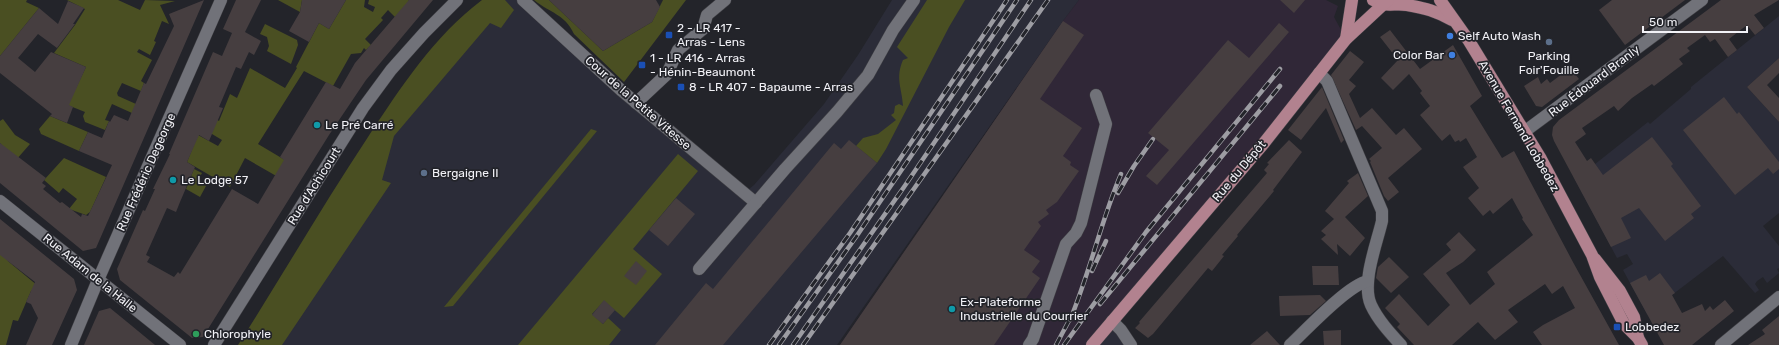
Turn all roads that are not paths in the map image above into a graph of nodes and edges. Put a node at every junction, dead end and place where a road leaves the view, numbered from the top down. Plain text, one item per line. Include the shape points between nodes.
1 (221, 0) edge
2 (457, 0) edge
3 (523, 0) edge
4 (725, 0) edge
5 (914, 0) edge
6 (1352, 0) edge
7 (1440, 0) edge
8 (1702, 0) edge
9 (1381, 2) edge
10 (1455, 21) junction
11 (1346, 39) junction
12 (1319, 73) junction
13 (1096, 95) dead end
14 (636, 103) junction
15 (1524, 132) junction
16 (0, 201) edge
17 (756, 203) junction
18 (699, 269) dead end
19 (98, 280) junction
20 (1368, 281) junction
21 (1779, 297) edge
22 (1112, 321) junction
23 (1640, 342) edge
24 (71, 345) edge
25 (180, 345) edge
26 (214, 345) edge
27 (1029, 345) edge
28 (1092, 345) edge
29 (1131, 345) edge
30 (1290, 345) edge
31 (1401, 345) edge
32 (1721, 345) edge

1 - 19 street, Rue Frédéric Degeorge
2 - 26 street, Rue d'Achicourt via 391,70 363,108
3 - 14 street, Cour de la Petite Vitesse
4 - 14 street via 708,15 703,29 678,50 667,74
5 - 17 street via 893,30 868,75
6 - 11 main road
7 - 10 main road, Avenue Fernand Lobbedez
8 - 15 street, Rue Édouard Branly
9 - 10 main road via 1435,10
9 - 11 main road, Rue du Dépôt
10 - 15 main road, Avenue Fernand Lobbedez
11 - 12 main road, Rue du Dépôt
12 - 20 street via 1328,81 1382,211
12 - 22 main road, Rue du Dépôt via 1264,143
13 - 27 street via 1106,124 1081,223 1066,244
14 - 17 street, Cour de la Petite Vitesse
15 - 23 main road, Avenue Fernand Lobbedez via 1592,255 1621,319
16 - 19 street, Rue Adam de la Halle
17 - 18 street
19 - 24 street, Rue Frédéric Degeorge
19 - 25 street, Rue Adam de la Halle
20 - 30 street via 1349,290
20 - 31 street via 1371,305
21 - 32 street
22 - 28 main road, Rue du Dépôt
22 - 29 street

